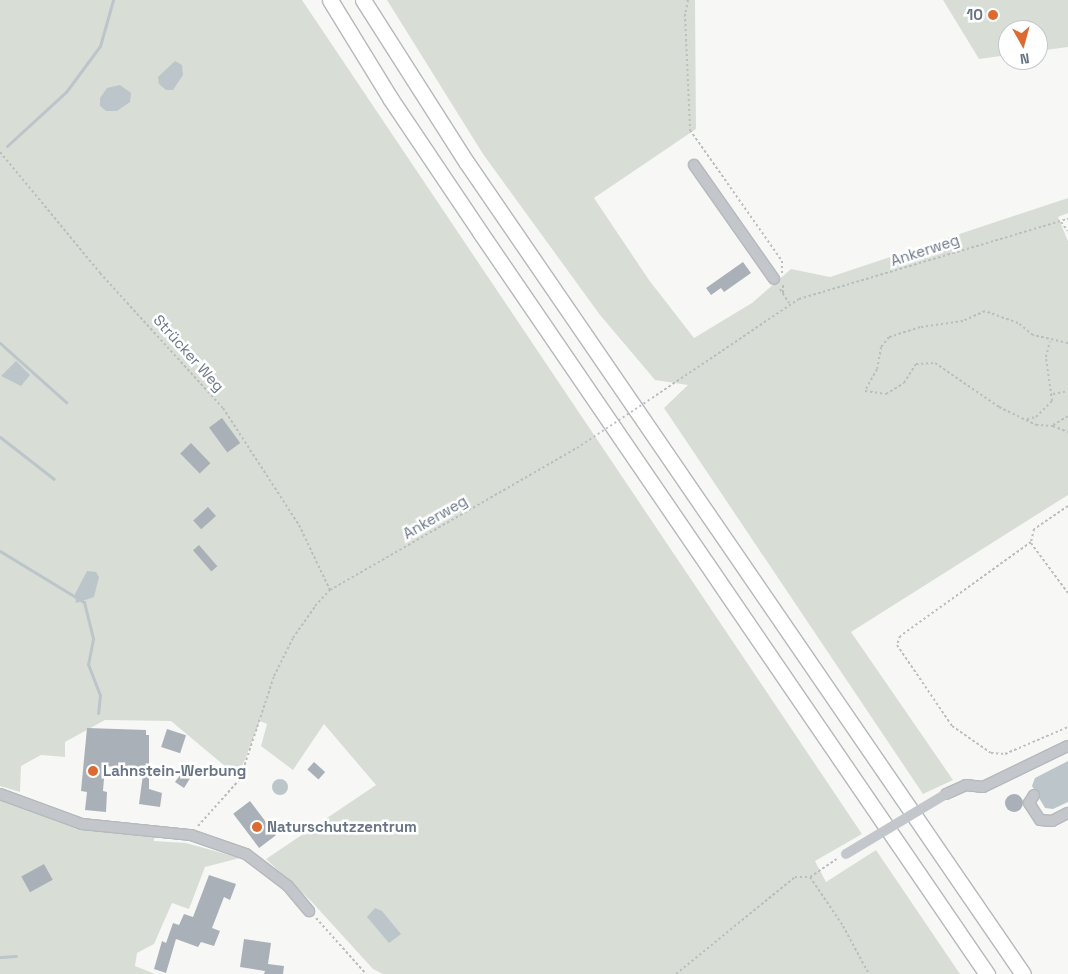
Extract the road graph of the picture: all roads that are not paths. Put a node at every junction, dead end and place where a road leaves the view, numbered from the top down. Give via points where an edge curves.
1 (330, 0) edge
2 (363, 0) edge
3 (694, 165) dead end
4 (774, 279) road end
5 (1068, 746) edge
6 (0, 794) edge
7 (1034, 795) dead end
8 (1068, 812) edge
9 (846, 854) road end
10 (310, 911) road end
11 (987, 974) edge
12 (1023, 974) edge

1 - 11 highway via 390,98 485,240
2 - 12 highway via 466,163
3 - 4 street
5 - 9 street, bridge via 982,787 966,786 946,794
6 - 10 street via 82,824 190,835 246,854 288,886
7 - 8 street via 1029,803 1040,820 1052,821

